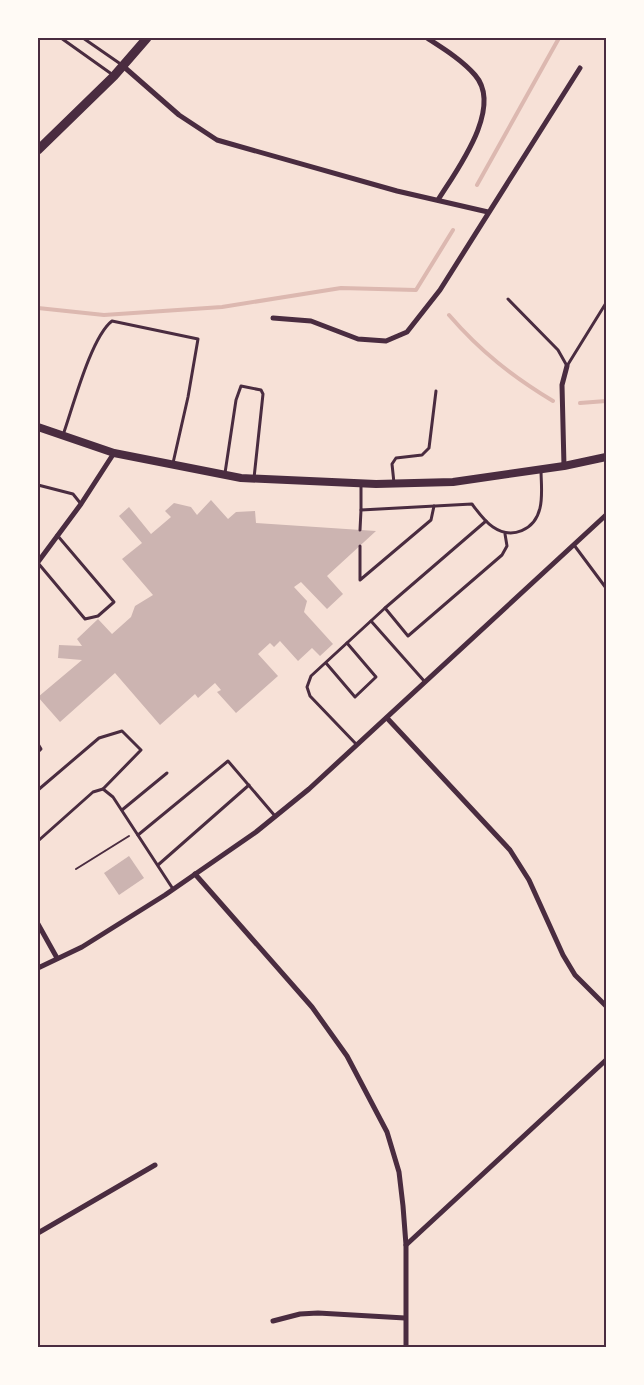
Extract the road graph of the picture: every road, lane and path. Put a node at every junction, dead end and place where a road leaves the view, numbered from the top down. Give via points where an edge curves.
1 (60, 38) edge
2 (83, 38) edge
3 (147, 38) edge
4 (427, 38) edge
5 (122, 66) junction
6 (580, 68) dead end
7 (114, 76) junction
8 (38, 150) edge
9 (438, 200) junction
10 (488, 212) junction
11 (508, 299) dead end
12 (606, 303) edge
13 (273, 318) dead end
14 (567, 366) junction
15 (436, 391) dead end
16 (38, 427) edge
17 (62, 435) junction
18 (114, 453) junction
19 (606, 457) edge
20 (172, 466) junction
21 (564, 466) junction
22 (541, 469) junction
23 (225, 475) junction
24 (254, 478) junction
25 (361, 483) junction
26 (394, 483) junction
27 (38, 485) edge
28 (81, 504) junction
29 (434, 506) junction
30 (361, 510) junction
31 (606, 515) edge
32 (486, 521) junction
33 (360, 530) dead end
34 (57, 534) junction
35 (505, 534) junction
36 (574, 545) junction
37 (360, 546) dead end
38 (38, 562) edge
39 (606, 588) edge
40 (385, 608) junction
41 (371, 621) junction
42 (347, 643) junction
43 (326, 663) junction
44 (425, 682) junction
45 (387, 718) junction
46 (38, 744) edge
47 (357, 745) junction
48 (38, 752) edge
49 (167, 773) dead end
50 (249, 785) junction
51 (103, 789) junction
52 (38, 790) edge
53 (122, 810) junction
54 (275, 816) junction
55 (137, 833) junction
56 (38, 841) edge
57 (158, 866) junction
58 (76, 869) dead end
59 (195, 874) junction
60 (173, 889) junction
61 (38, 924) edge
62 (57, 958) junction
63 (38, 968) edge
64 (606, 1006) edge
65 (606, 1060) edge
66 (155, 1165) dead end
67 (38, 1233) edge
68 (406, 1245) junction
69 (405, 1318) junction
70 (273, 1321) dead end
71 (406, 1348) edge

1 - 7 lane
2 - 5 lane
3 - 5 main road
4 - 9 street via 477,76 484,95 482,123
5 - 7 main road
5 - 9 street via 179,115 217,140
6 - 10 street
7 - 8 main road
9 - 10 street
10 - 13 street via 440,290 407,332 386,341 358,339 311,320
11 - 14 lane via 558,350
12 - 14 lane
14 - 21 street via 562,385
15 - 26 lane via 428,448 422,455 396,458 392,464
16 - 17 street
17 - 18 street
17 - 20 lane via 90,355 104,327 112,321 198,339
18 - 20 street
18 - 28 street
19 - 21 street
20 - 23 street
21 - 22 street
22 - 26 street via 453,482
22 - 35 lane via 541,507 535,523 522,532
23 - 24 street
23 - 24 lane via 241,386 261,390 263,394
24 - 25 street
25 - 26 street
25 - 30 lane
27 - 28 lane via 73,494
28 - 34 street
29 - 30 lane
29 - 32 lane via 472,504
29 - 37 lane via 431,520 360,580
30 - 33 lane
31 - 36 street
32 - 35 lane
32 - 40 lane
34 - 38 street
34 - 38 lane via 114,602 98,616 85,619
35 - 40 lane via 507,546 502,556 408,636
36 - 39 lane
36 - 44 street
40 - 41 lane
41 - 42 lane
41 - 44 lane
42 - 43 lane
42 - 43 lane via 376,678 355,697
43 - 47 lane via 312,676 307,688 310,696
44 - 45 street
45 - 47 street
45 - 64 street via 510,850 529,880 575,975
46 - 48 lane via 41,749
47 - 54 street
49 - 53 lane
50 - 54 lane
50 - 55 lane via 228,761
50 - 57 lane
51 - 52 lane via 141,750 122,731 100,738
51 - 53 lane
51 - 56 lane via 93,792
53 - 55 lane
54 - 59 street
55 - 57 lane
55 - 58 path
57 - 60 lane
59 - 60 street
59 - 68 street via 312,1007 347,1056 386,1132 397,1164
60 - 62 street via 82,947
61 - 62 street
62 - 63 street
65 - 68 street
66 - 67 street
68 - 69 street
69 - 70 street via 318,1313
69 - 71 street

